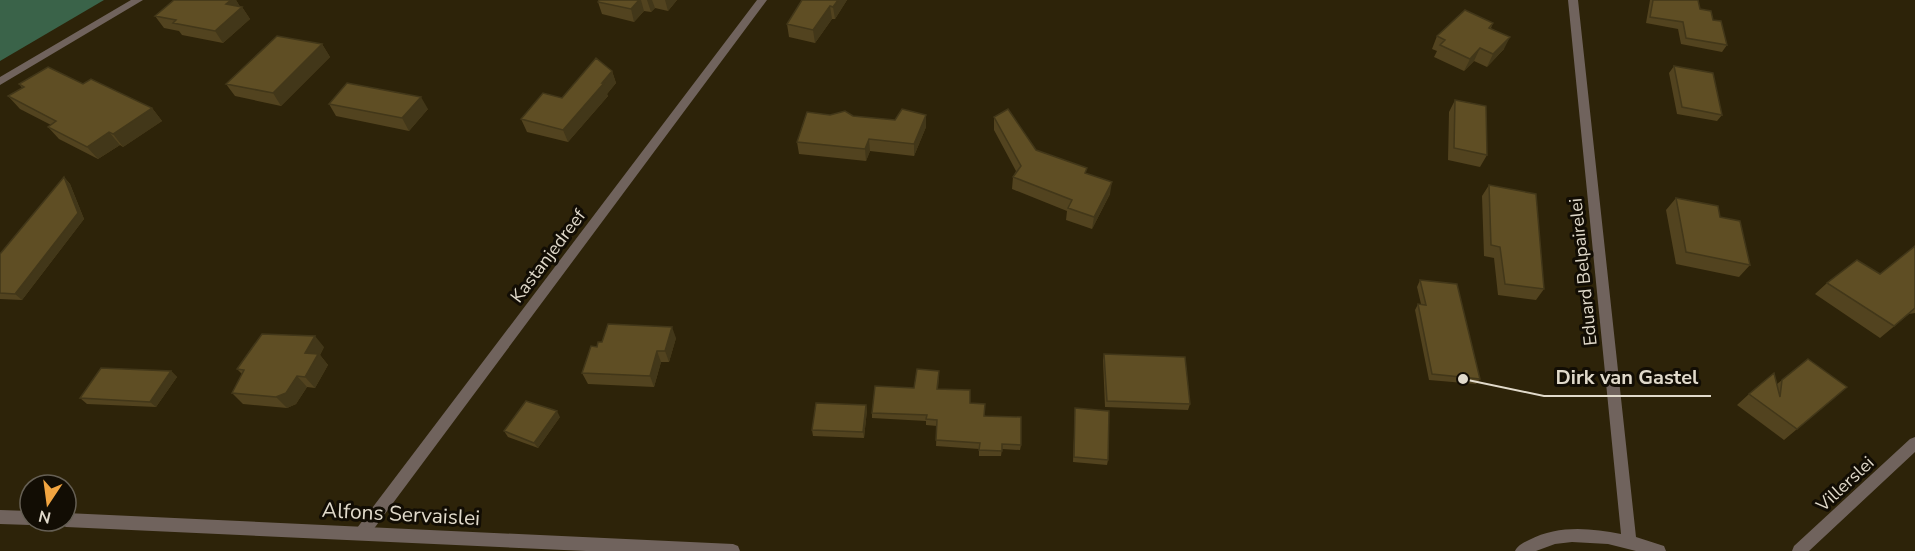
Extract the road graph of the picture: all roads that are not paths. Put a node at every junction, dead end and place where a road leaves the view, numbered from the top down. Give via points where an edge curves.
1 (138, 0) edge
2 (762, 0) edge
3 (1573, 0) edge
4 (0, 82) edge
5 (1915, 442) edge
6 (0, 517) edge
7 (18, 518) edge
8 (78, 521) edge
9 (362, 533) junction
10 (1629, 541) junction
11 (733, 551) edge
12 (1522, 551) edge
13 (1659, 551) edge
14 (1799, 551) edge

1 - 4 street
2 - 9 street, Kastanjedreef
3 - 10 street, Eduard Belpairelei
5 - 14 street, Villerslei
6 - 7 street
8 - 9 street, Alfons Servaislei
9 - 11 street, Alfons Servaislei
10 - 12 street via 1593,535 1560,537
10 - 13 street

